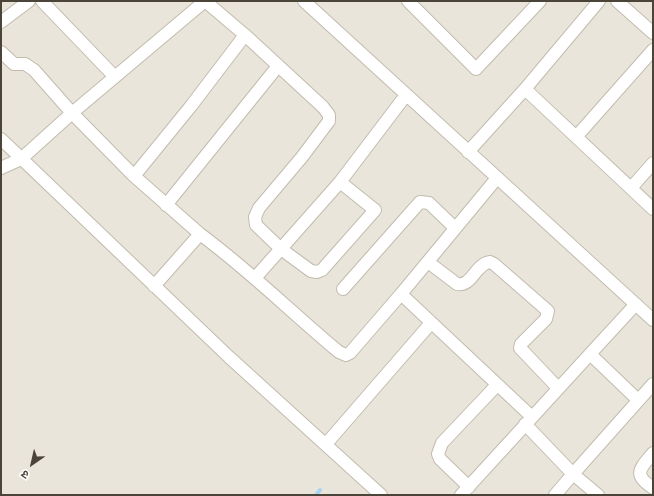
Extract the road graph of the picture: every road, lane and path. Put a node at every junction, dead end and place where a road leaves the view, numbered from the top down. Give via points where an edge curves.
1 (29, 1) edge
2 (42, 1) edge
3 (205, 1) edge
4 (304, 1) edge
5 (408, 1) edge
6 (540, 1) edge
7 (599, 1) edge
8 (617, 1) edge
9 (1, 22) edge
10 (653, 33) edge
11 (245, 35) junction
12 (653, 50) edge
13 (1, 52) edge
14 (278, 66) junction
15 (115, 77) junction
16 (525, 89) junction
17 (406, 95) junction
18 (72, 113) junction
19 (576, 137) junction
20 (1, 139) edge
21 (468, 152) junction
22 (21, 159) junction
23 (653, 163) edge
24 (1, 168) edge
25 (134, 176) junction
26 (497, 178) junction
27 (340, 182) junction
28 (630, 188) junction
29 (166, 204) junction
30 (653, 209) edge
31 (455, 228) junction
32 (200, 234) junction
33 (281, 249) junction
34 (428, 262) junction
35 (255, 278) junction
36 (154, 286) junction
37 (343, 289) dead end
38 (401, 294) junction
39 (636, 304) junction
40 (653, 320) edge
41 (431, 323) junction
42 (590, 354) junction
43 (653, 384) edge
44 (497, 385) junction
45 (558, 388) junction
46 (638, 400) junction
47 (528, 421) junction
48 (326, 444) junction
49 (653, 453) edge
50 (574, 474) junction
51 (653, 488) edge
52 (466, 492) edge
53 (381, 495) edge
54 (555, 495) edge
55 (598, 495) edge

1 - 9 street
2 - 15 street
3 - 11 street
3 - 15 street
4 - 17 street
5 - 6 street via 476,69
7 - 16 street
8 - 10 street
11 - 14 street
11 - 25 street via 192,106
12 - 19 street
13 - 18 street via 14,64 25,64 34,70
14 - 29 street
14 - 33 street via 329,115 329,121 259,208 255,217 256,226
15 - 18 street
16 - 19 street
16 - 21 street
17 - 21 street
17 - 27 street
18 - 22 street
18 - 25 street
19 - 28 street
20 - 22 street
21 - 26 street
22 - 24 street
22 - 36 street
23 - 28 street
25 - 29 street
26 - 31 street
26 - 39 street
27 - 33 street
27 - 33 street via 375,210 327,266 317,272 311,271
28 - 30 street
29 - 32 street
31 - 34 street
31 - 37 street via 429,203 420,202
32 - 35 street
32 - 36 street
33 - 35 street
34 - 38 street
34 - 45 street via 461,285 482,265 490,262 548,311 546,319 520,348
35 - 38 street via 301,320 346,355
36 - 48 street
38 - 41 street
39 - 40 street
39 - 42 street
41 - 44 street
41 - 48 street
42 - 45 street
42 - 46 street
43 - 46 street
44 - 47 street
44 - 52 street via 439,449 440,459
45 - 47 street
46 - 50 street
47 - 50 street
47 - 52 street
48 - 53 street
49 - 51 street via 639,475 642,481
50 - 54 street
50 - 55 street

